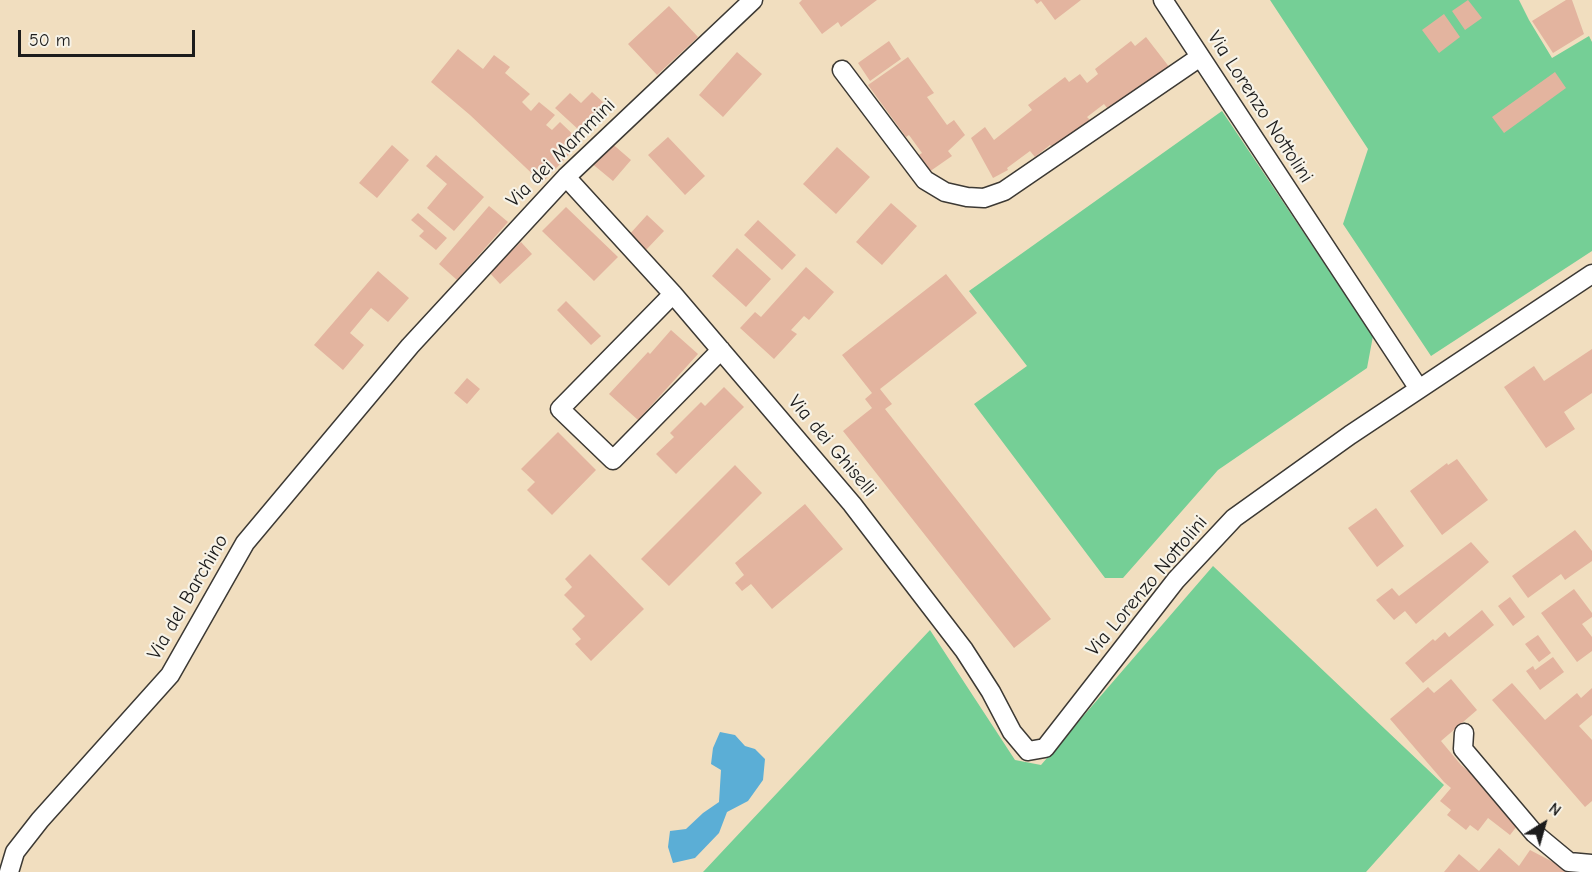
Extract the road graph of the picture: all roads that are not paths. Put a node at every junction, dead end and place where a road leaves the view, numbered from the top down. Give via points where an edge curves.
1 (753, 0) edge
2 (1163, 0) edge
3 (1200, 57) junction
4 (842, 70) dead end
5 (566, 177) junction
6 (1592, 274) edge
7 (673, 294) junction
8 (410, 346) joint
9 (721, 350) junction
10 (1419, 389) junction
11 (1464, 733) dead end
12 (1045, 748) joint
13 (1592, 864) edge
14 (9, 872) edge

1 - 5 street, Via dei Mammini
2 - 3 street, Via Lorenzo Nottolini
3 - 4 street via 1004,191 984,198 945,192 925,180
3 - 10 street, Via Lorenzo Nottolini
5 - 7 street, Via dei Ghiselli
5 - 8 street, Via dei Mammini
6 - 10 street, Via Lorenzo Nottolini
7 - 9 street, Via dei Ghiselli
7 - 9 street via 561,409 613,460
8 - 14 street, Via del Barchino via 244,543 170,675 40,820 15,852
9 - 12 street, Via dei Ghiselli via 852,504 957,641 1012,732 1029,750
10 - 12 street, Via Lorenzo Nottolini via 1234,519 1176,580
11 - 13 street via 1463,749 1534,833 1569,862

